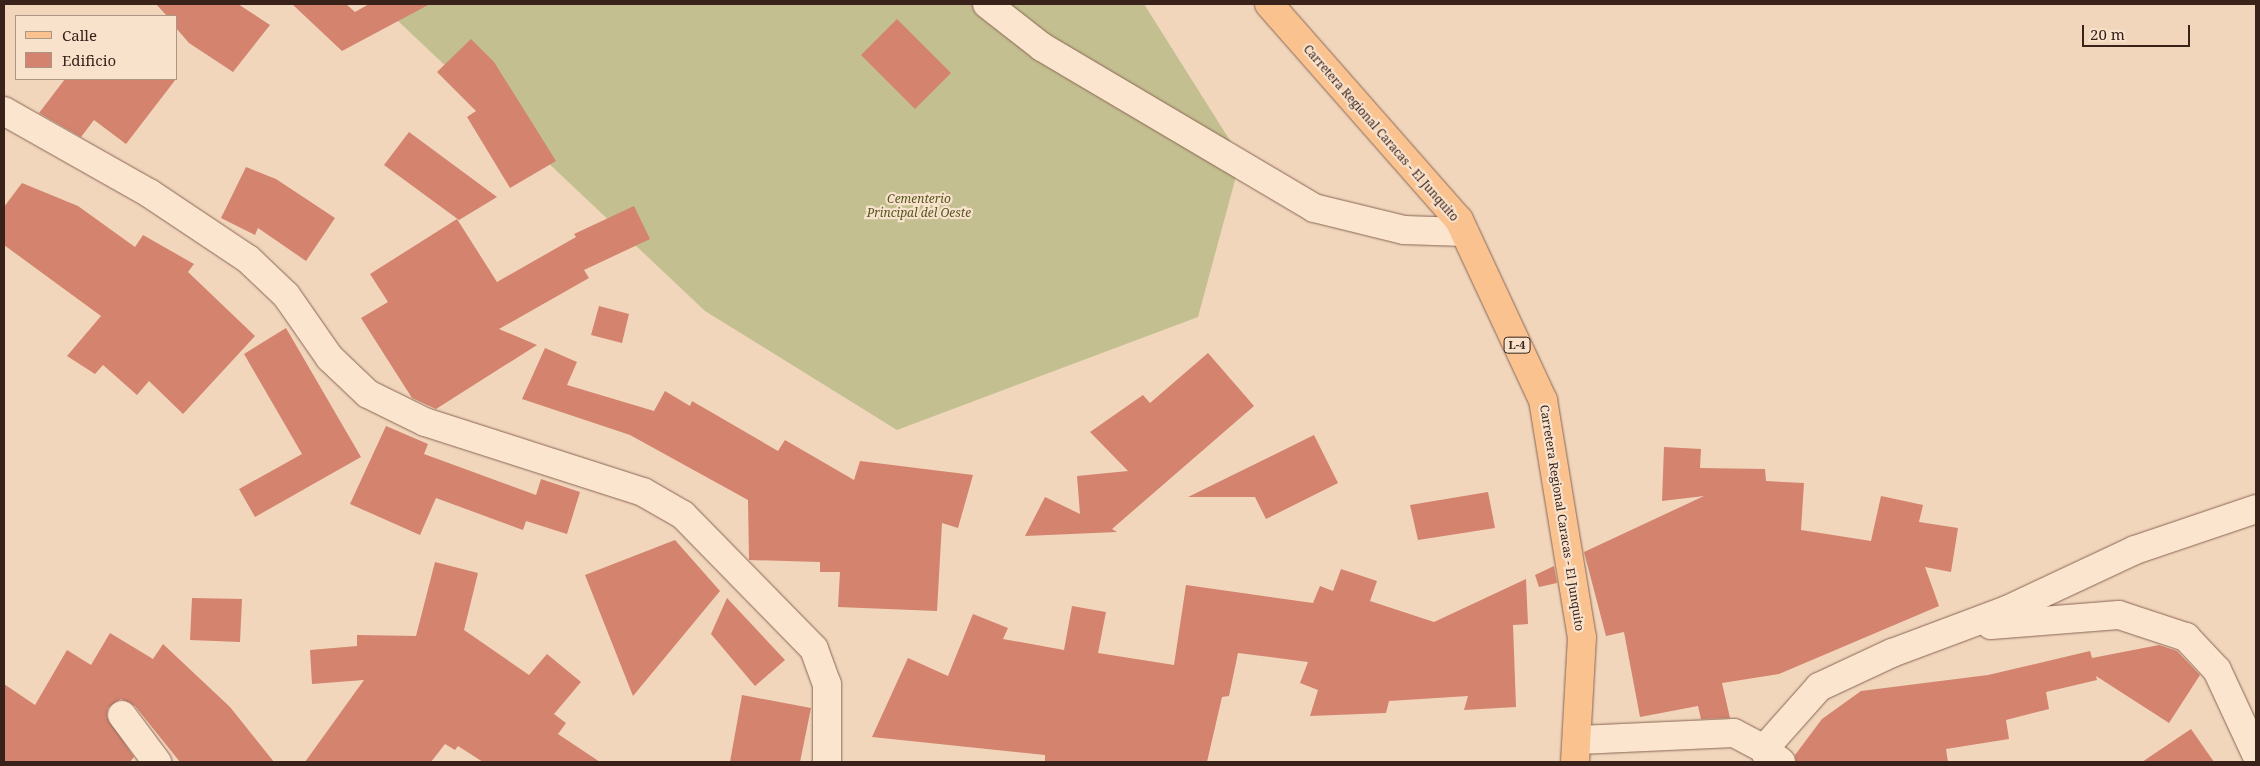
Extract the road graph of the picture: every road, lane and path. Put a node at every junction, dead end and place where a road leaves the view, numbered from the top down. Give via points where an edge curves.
1 (987, 4) edge
2 (1269, 4) edge
3 (4, 110) edge
4 (1464, 232) junction
5 (2256, 509) edge
6 (1962, 627) junction
7 (122, 715) dead end
8 (1577, 751) edge
9 (2256, 754) edge
10 (1771, 758) edge
11 (157, 762) edge
12 (827, 762) edge

1 - 4 street via 1042,47 1314,208 1404,230
2 - 4 main road, Carretera Regional Caracas - El Junquito / L-4 via 1459,220
3 - 12 street via 149,193 248,259 286,295 330,358 368,394 425,422 643,492 682,515 814,649 826,684
4 - 8 main road, Carretera Regional Caracas - El Junquito / L-4 via 1543,400 1582,637
5 - 6 street via 2135,550 2007,610
6 - 9 street via 2119,615 2186,637 2217,670
6 - 10 street via 1819,687
7 - 11 street
8 - 10 street via 1734,733

